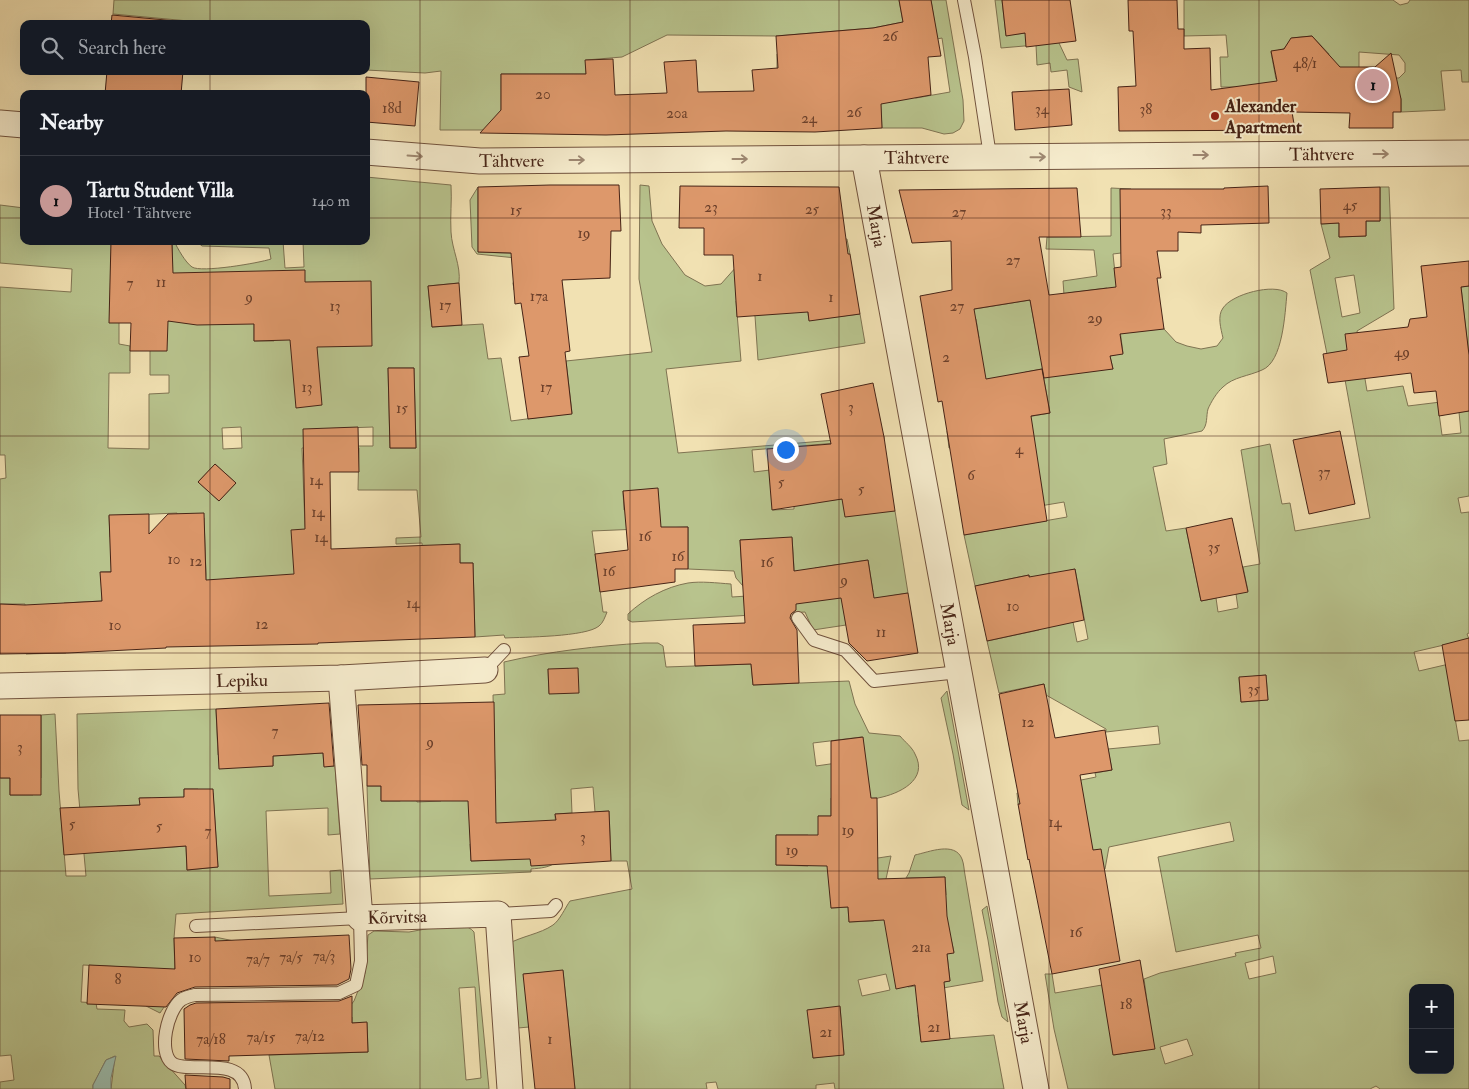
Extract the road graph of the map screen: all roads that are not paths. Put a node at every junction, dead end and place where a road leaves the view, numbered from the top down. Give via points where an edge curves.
1 (964, 0) edge
2 (0, 123) edge
3 (20, 125) edge
4 (370, 152) edge
5 (1469, 153) edge
6 (990, 156) junction
7 (864, 158) junction
8 (798, 618) dead end
9 (504, 650) dead end
10 (485, 670) joint
11 (959, 672) junction
12 (341, 678) junction
13 (0, 686) edge
14 (556, 905) dead end
15 (498, 914) junction
16 (360, 918) junction
17 (196, 926) dead end
18 (246, 1089) edge
19 (510, 1089) edge
20 (1036, 1089) edge

1 - 6 lane
2 - 3 street
4 -> 7 street, Tähtvere via 480,161
6 -> 5 street, Tähtvere
6 - 7 street, Tähtvere
7 - 11 street, Marja
8 - 11 lane via 814,640 845,650 874,681
9 - 10 lane
10 - 12 street, Lepiku
11 - 20 street, Marja
12 - 13 street, Lepiku
12 - 16 street, Kõrvitsa
14 - 15 lane via 551,911
15 - 16 street, Kõrvitsa
15 - 19 street
16 - 17 lane
16 - 18 lane via 361,961 356,985 339,993 195,995 181,1000 170,1013 166,1033 167,1056 172,1063 236,1072

